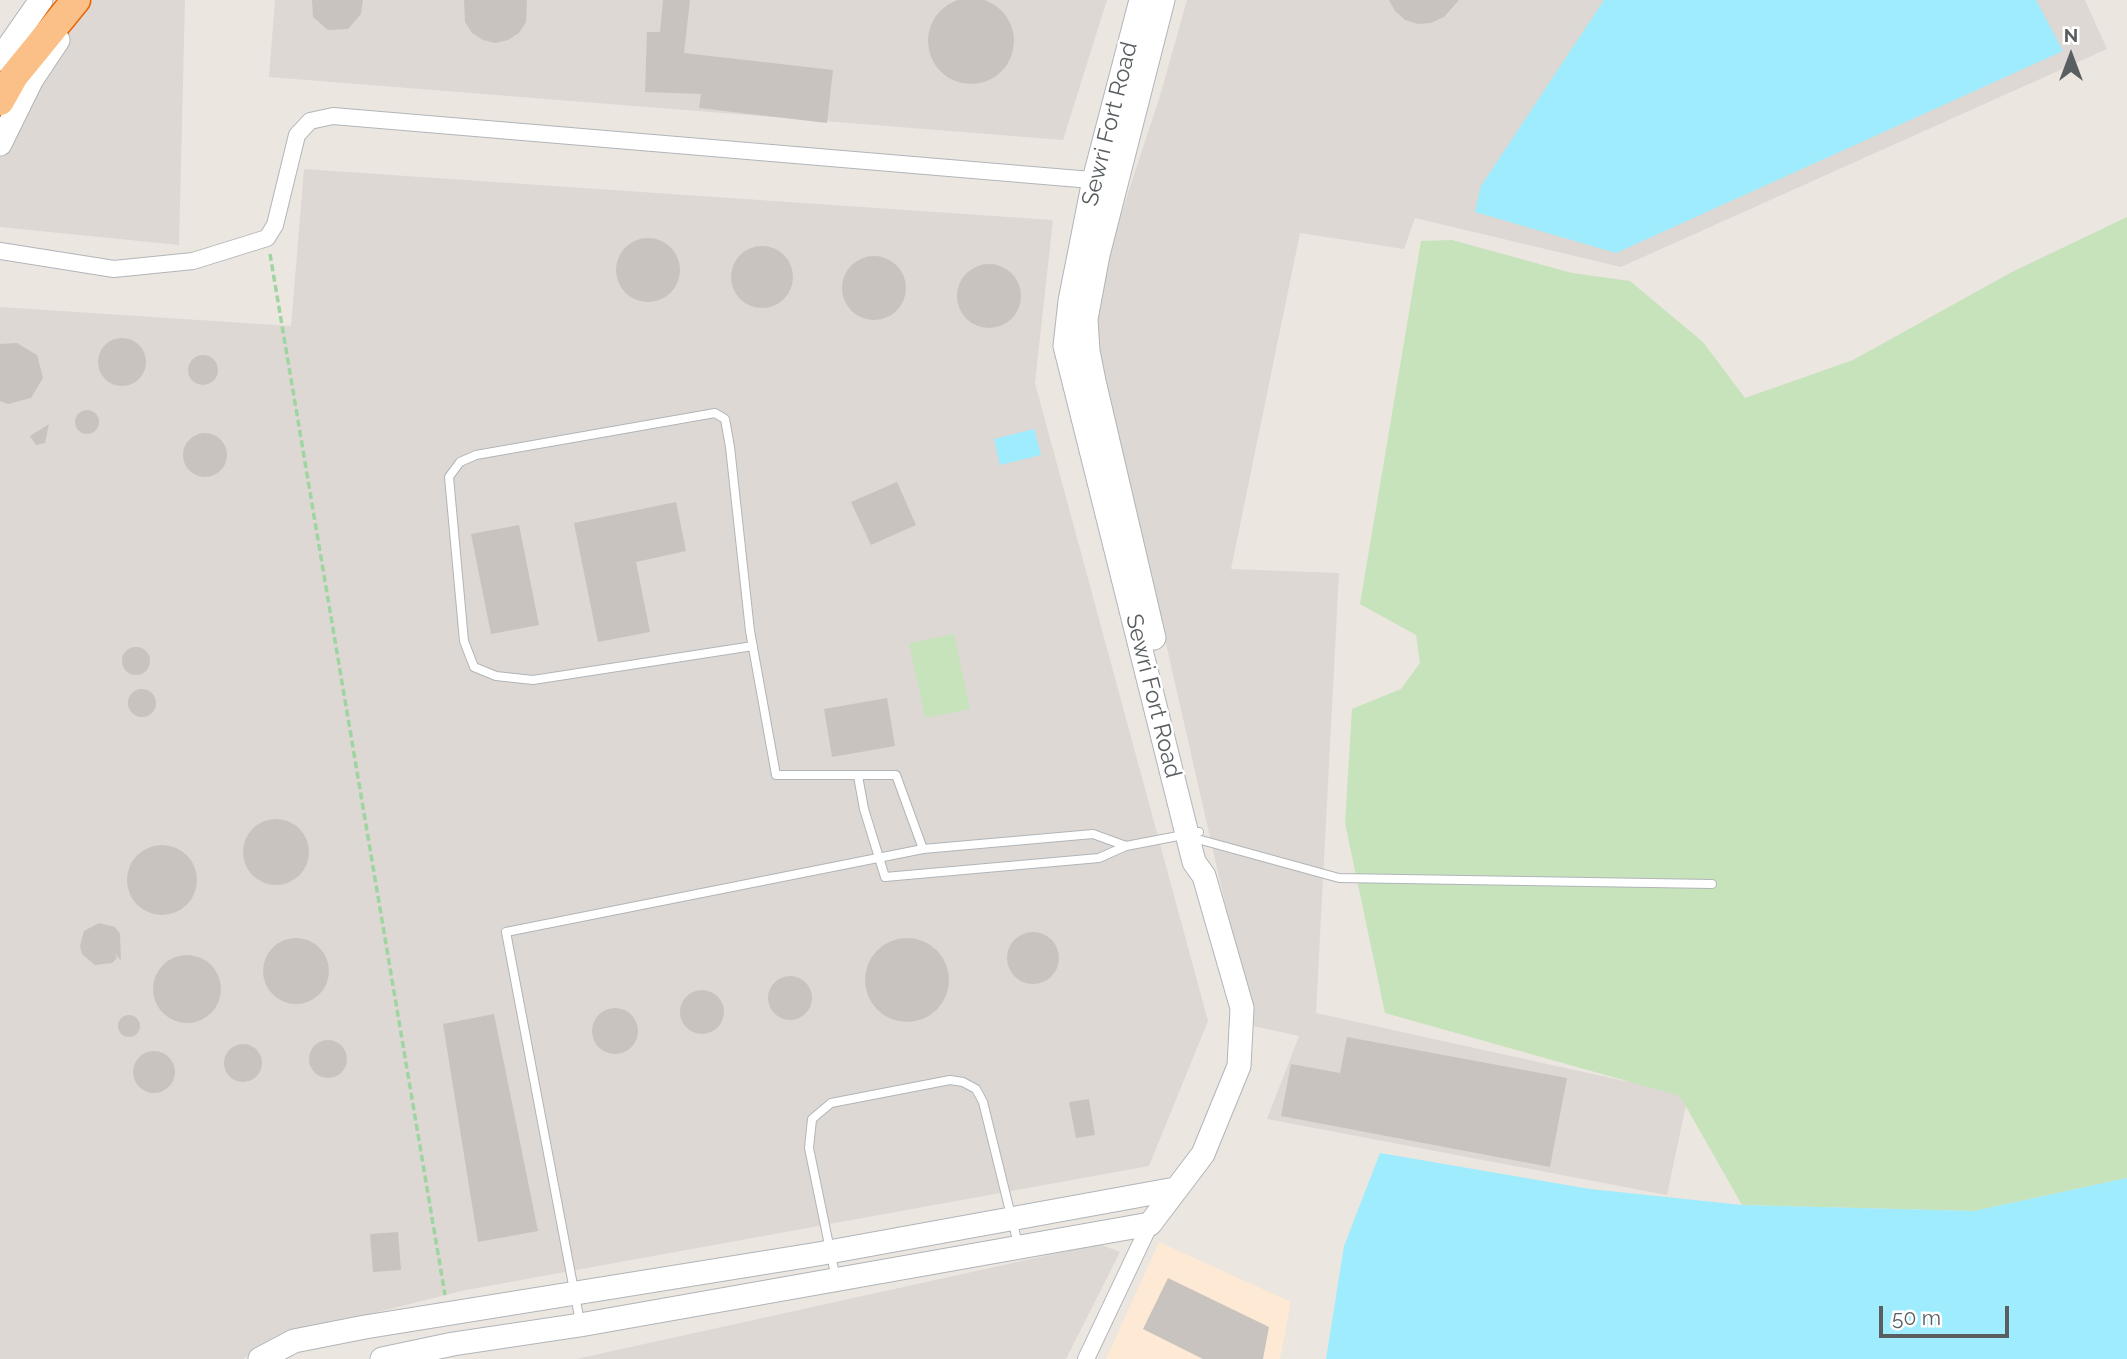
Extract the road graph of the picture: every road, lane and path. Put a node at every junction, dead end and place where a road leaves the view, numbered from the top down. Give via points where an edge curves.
1 (41, 0) edge
2 (54, 0) edge
3 (76, 0) edge
4 (87, 0) edge
5 (1142, 0) edge
6 (1163, 0) edge
7 (1145, 27) junction
8 (0, 59) edge
9 (0, 73) edge
10 (0, 101) edge
11 (0, 144) edge
12 (1105, 181) junction
13 (267, 238) junction
14 (0, 251) edge
15 (753, 646) junction
16 (858, 776) junction
17 (1194, 838) junction
18 (1126, 846) junction
19 (923, 849) junction
20 (879, 857) junction
21 (1712, 884) dead end
22 (1175, 1189) junction
23 (1013, 1220) junction
24 (1150, 1224) junction
25 (1019, 1247) junction
26 (832, 1252) junction
27 (837, 1280) junction
28 (576, 1293) junction
29 (448, 1313) junction
30 (580, 1325) junction
31 (365, 1327) junction
32 (260, 1359) edge
33 (372, 1359) edge
34 (382, 1359) edge
35 (1086, 1359) edge

1 - 8 street
2 - 9 highway
3 - 10 highway via 14,76
4 - 11 street via 32,79
5 - 7 street, Sewri Fort Road
6 - 7 street
7 - 12 street, Sewri Fort Road
12 - 13 street via 333,116 310,121 297,135 275,225
12 - 17 street, Sewri Fort Road via 1070,301 1065,346 1101,449
13 - 14 street via 193,261 114,269
13 - 29 path
15 - 15 lane via 533,680 496,676 474,667 464,641 449,477 460,462 476,455 715,413 725,419 730,447
15 - 16 lane via 776,775
16 - 19 lane via 895,775
16 - 20 lane
17 - 18 lane
17 - 21 lane via 1339,878
17 - 22 street, Sewri Fort Road via 1195,864 1204,876 1242,1008 1239,1066 1203,1154
18 - 19 lane via 1093,834
18 - 20 lane via 1099,858 885,877
19 - 20 lane
20 - 28 lane via 506,932
22 - 23 street
22 - 24 street, Sewri Fort Road
23 - 25 lane
23 - 26 street
23 - 26 lane via 983,1102 976,1089 950,1080 831,1103 812,1119 809,1149
24 - 25 street
24 - 35 street, Sewri Fort Road
25 - 27 street
26 - 27 lane
26 - 28 street
27 - 30 street
28 - 29 street
28 - 30 lane
29 - 31 street
30 - 34 street
31 - 32 street via 294,1341
31 - 33 street

